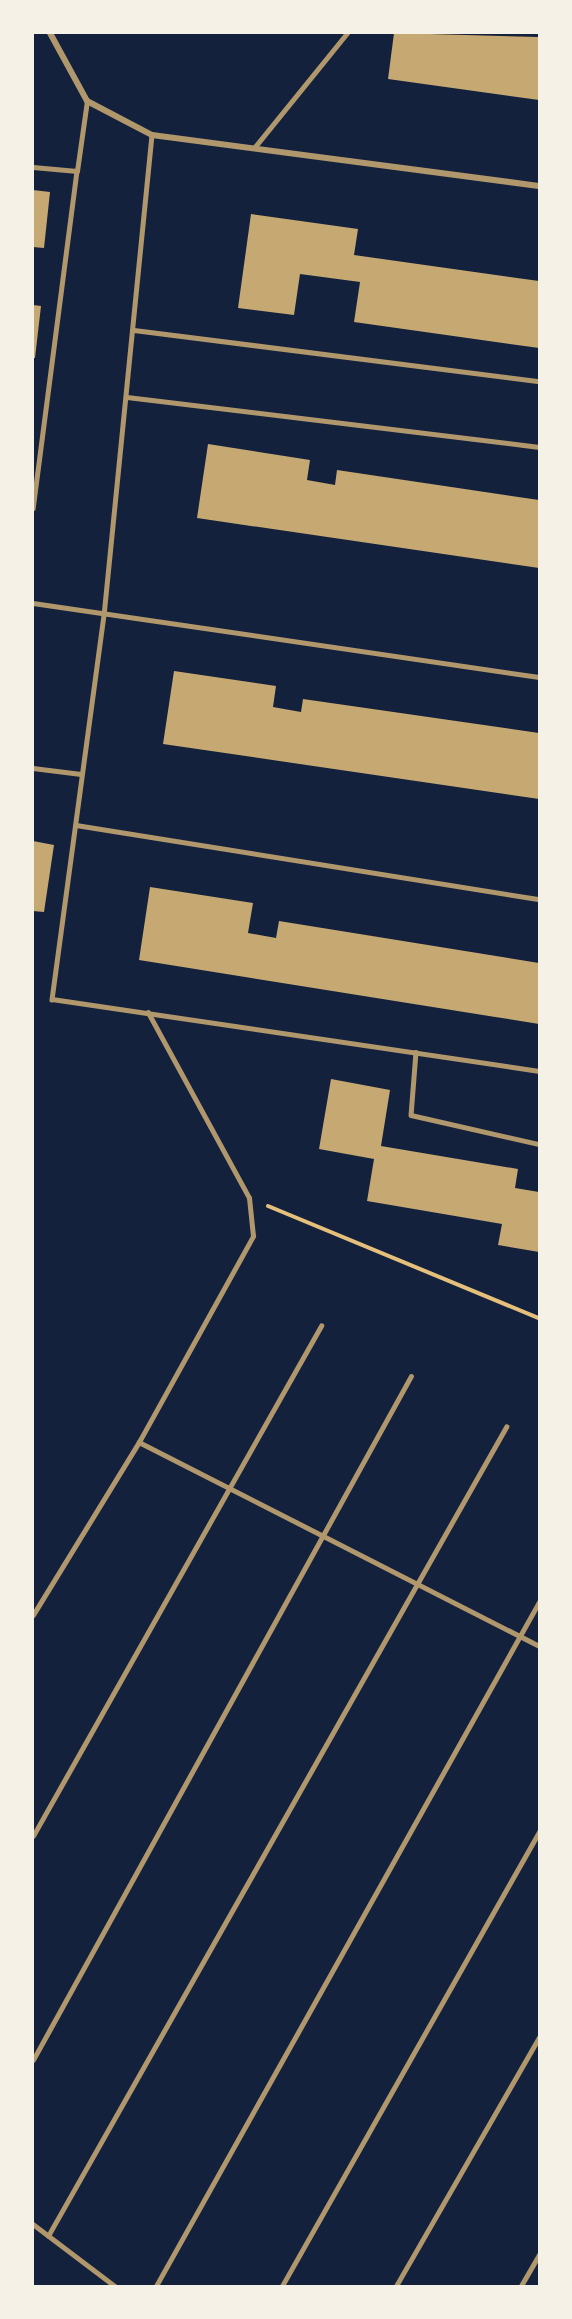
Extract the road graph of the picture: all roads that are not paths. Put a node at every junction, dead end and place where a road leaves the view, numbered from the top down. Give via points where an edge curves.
1 (50, 33) edge
2 (347, 33) edge
3 (87, 101) junction
4 (152, 135) junction
5 (254, 148) junction
6 (33, 167) edge
7 (77, 171) junction
8 (539, 186) edge
9 (134, 330) junction
10 (539, 381) edge
11 (127, 397) junction
12 (539, 447) edge
13 (33, 508) edge
14 (33, 603) edge
15 (104, 615) junction
16 (539, 677) edge
17 (33, 768) edge
18 (81, 774) junction
19 (76, 825) junction
20 (539, 899) edge
21 (148, 1013) junction
22 (416, 1052) junction
23 (539, 1071) edge
24 (539, 1144) edge
25 (321, 1326) dead end
26 (411, 1376) dead end
27 (506, 1427) dead end
28 (139, 1442) junction
29 (233, 1490) junction
30 (322, 1535) junction
31 (420, 1585) junction
32 (539, 1602) edge
33 (33, 1616) edge
34 (520, 1636) junction
35 (539, 1646) edge
36 (539, 1832) edge
37 (33, 1836) edge
38 (539, 2037) edge
39 (33, 2060) edge
40 (33, 2224) edge
41 (48, 2236) junction
42 (539, 2255) edge
43 (524, 2285) edge
44 (115, 2286) edge
45 (156, 2286) edge
46 (282, 2286) edge
47 (396, 2286) edge

1 - 3 street
2 - 5 lane
3 - 4 street
3 - 7 lane
4 - 5 street
4 - 9 lane
5 - 8 street
6 - 7 lane
7 - 13 lane
9 - 10 lane
9 - 11 lane
11 - 12 lane
11 - 15 lane
14 - 15 lane
15 - 16 lane
15 - 18 lane
17 - 18 lane
18 - 19 lane
19 - 20 lane
19 - 21 lane via 52,999
21 - 22 lane
21 - 28 lane via 249,1198 253,1236
22 - 23 lane
22 - 24 lane via 411,1115
25 - 29 lane
26 - 30 lane
27 - 31 lane
28 - 29 lane
28 - 33 lane
29 - 30 lane
29 - 37 lane
30 - 31 lane
30 - 39 lane
31 - 34 lane
31 - 41 lane
32 - 34 lane
34 - 35 lane
34 - 45 lane
36 - 46 lane
38 - 47 lane
40 - 41 lane
41 - 44 lane
42 - 43 lane

